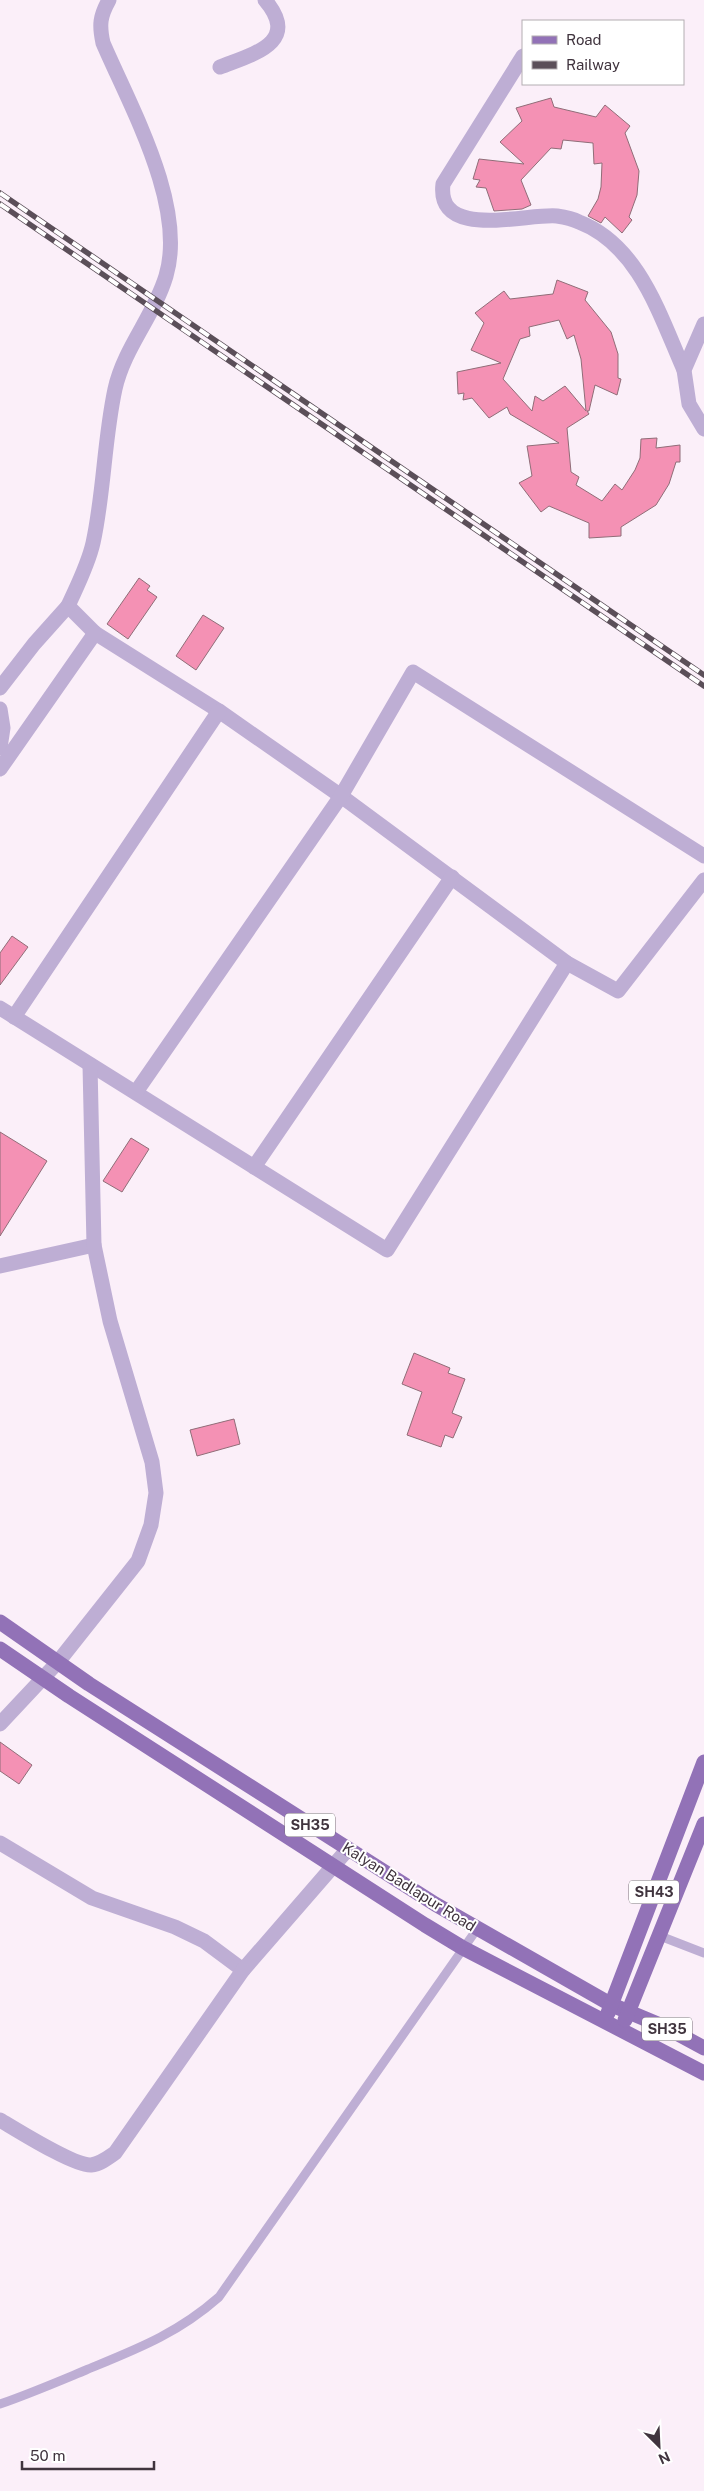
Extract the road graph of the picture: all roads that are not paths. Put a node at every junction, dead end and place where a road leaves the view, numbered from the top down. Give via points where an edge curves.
1 (110, 0) edge
2 (265, 0) edge
3 (522, 58) edge
4 (220, 67) dead end
5 (704, 324) edge
6 (684, 370) junction
7 (704, 429) edge
8 (68, 606) junction
9 (95, 633) junction
10 (0, 688) edge
11 (218, 711) junction
12 (1, 715) edge
13 (0, 748) edge
14 (0, 770) edge
15 (342, 796) junction
16 (704, 856) edge
17 (452, 877) junction
18 (704, 880) edge
19 (566, 963) junction
20 (0, 1008) edge
21 (14, 1017) junction
22 (90, 1065) junction
23 (136, 1092) junction
24 (254, 1167) junction
25 (94, 1245) junction
26 (0, 1266) edge
27 (0, 1622) edge
28 (0, 1649) edge
29 (58, 1662) junction
30 (43, 1679) junction
31 (0, 1724) edge
32 (704, 1762) edge
33 (704, 1824) edge
34 (0, 1843) edge
35 (348, 1850) junction
36 (333, 1866) junction
37 (477, 1929) junction
38 (660, 1936) junction
39 (463, 1948) junction
40 (704, 1953) edge
41 (243, 1970) junction
42 (612, 2005) junction
43 (629, 2013) junction
44 (605, 2022) junction
45 (621, 2029) junction
46 (704, 2048) edge
47 (704, 2073) edge
48 (0, 2120) edge
49 (0, 2404) edge

1 - 8 street via 101,15 103,43 158,170 169,226 170,257 153,309 126,355 115,389 93,544
2 - 4 street via 273,10 278,27 274,41 260,52
3 - 6 street via 443,184 442,196 448,208 468,218 487,222 556,216 579,221 602,234 629,258 654,302
5 - 6 street
6 - 7 street via 689,404
8 - 9 street
8 - 10 street
9 - 11 street
9 - 14 street
11 - 15 street
11 - 21 street
12 - 13 street
15 - 16 street via 413,672
15 - 17 street
15 - 23 street
17 - 19 street
17 - 24 street
18 - 19 street via 618,991
19 - 24 street via 387,1250
20 - 21 street
21 - 22 street
22 - 23 street
22 - 25 street
23 - 24 street
25 - 26 street
25 - 29 street via 110,1321 152,1462 156,1493 151,1525 138,1561
27 - 29 main road, Kalyan Badlapur Road / SH35
28 - 30 main road, Kalyan Badlapur Road / SH35
29 - 30 street
29 - 35 main road, Kalyan Badlapur Road / SH35
30 - 31 street
30 - 36 main road, Kalyan Badlapur Road / SH35
32 - 42 main road, SH43
33 - 38 main road, SH43
34 - 41 street via 92,1898 176,1927 204,1941
35 - 36 street
35 - 37 main road, Kalyan Badlapur Road / SH35
36 - 39 main road, Kalyan Badlapur Road / SH35
36 - 41 street
37 - 39 lane
37 - 42 main road, Kalyan Badlapur Road / SH35
38 - 40 lane
38 - 43 main road, SH43
39 - 44 main road, Kalyan Badlapur Road / SH35
39 - 49 lane via 219,2297 174,2332
41 - 48 street via 115,2153 103,2161 90,2165 75,2161
42 - 43 main road, Kalyan Badlapur Road / SH35
42 - 44 main road, SH43
43 - 45 main road, SH43
43 - 46 main road, Kalyan Badlapur Road / SH35
44 - 45 main road, Kalyan Badlapur Road / SH35
45 - 47 main road, Kalyan Badlapur Road / SH35

